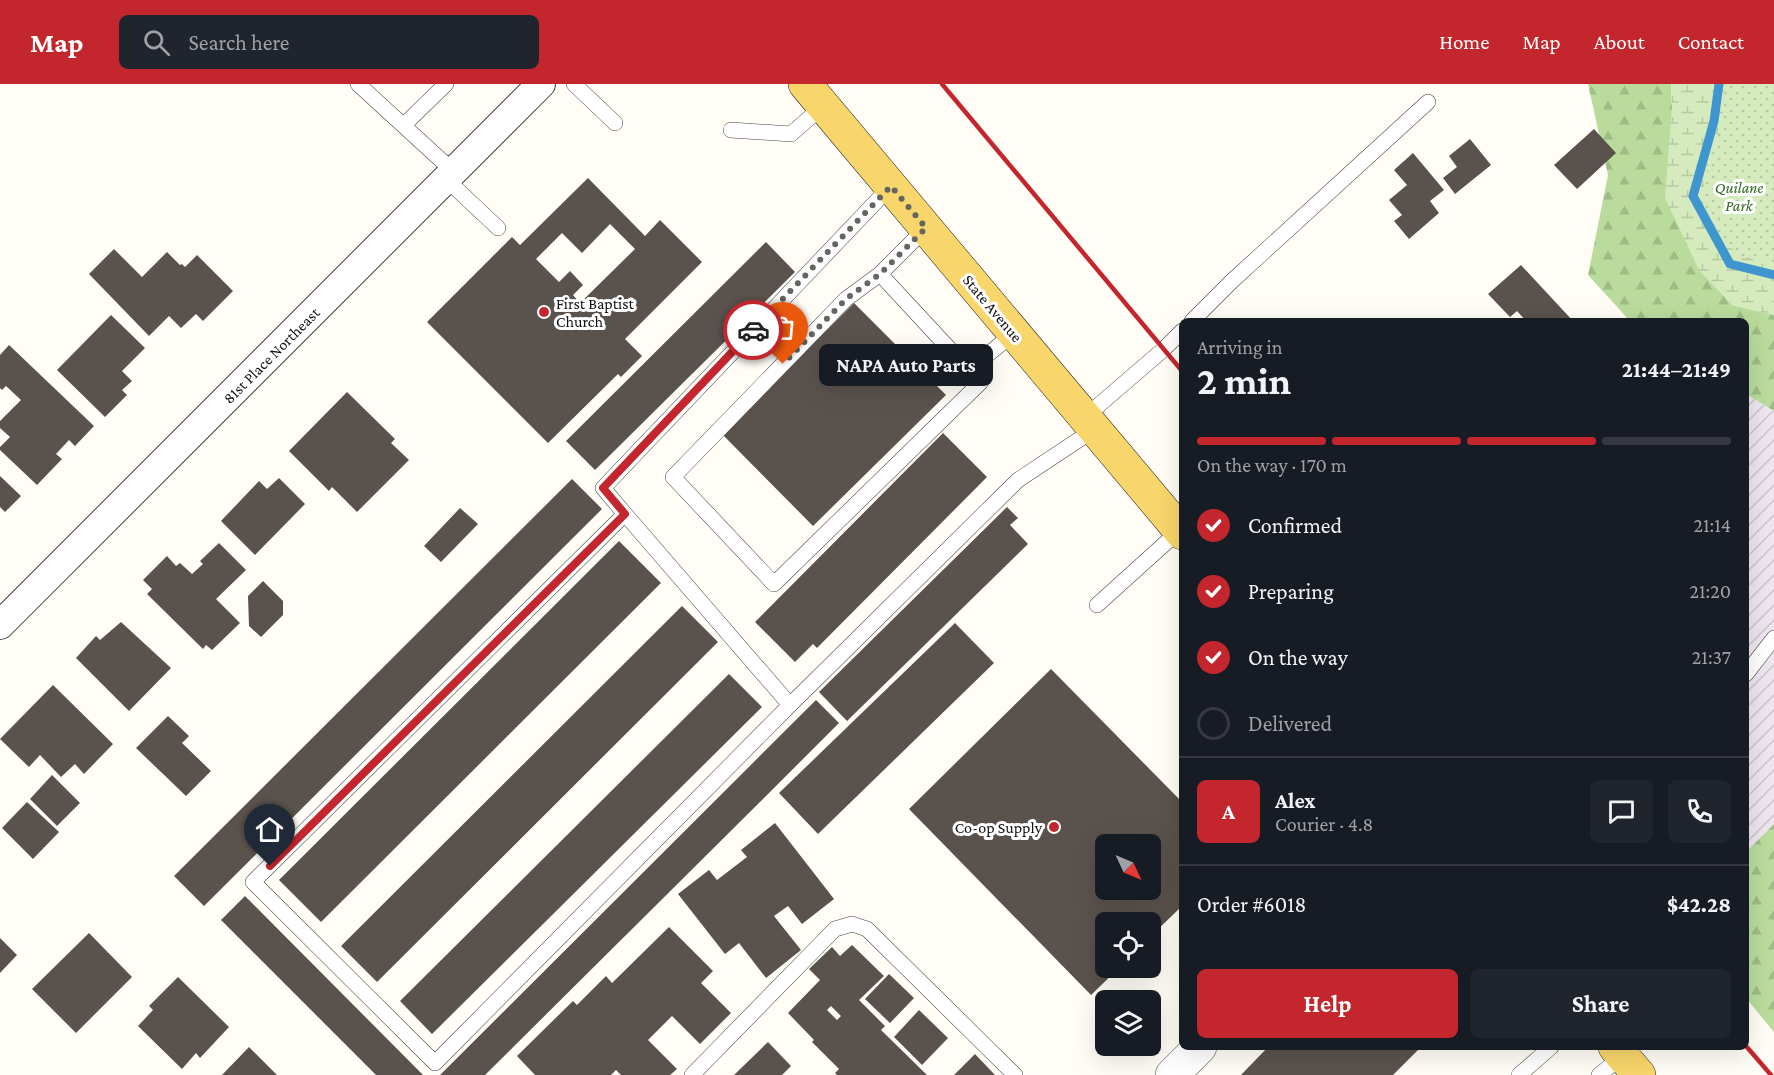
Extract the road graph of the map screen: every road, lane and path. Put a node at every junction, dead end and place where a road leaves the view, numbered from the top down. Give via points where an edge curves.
1 (358, 84) edge
2 (446, 84) edge
3 (541, 84) edge
4 (573, 84) edge
5 (814, 95) edge
6 (1428, 102) dead end
7 (615, 123) dead end
8 (404, 126) junction
9 (731, 130) dead end
10 (450, 176) junction
11 (891, 186) junction
12 (498, 228) dead end
13 (926, 228) junction
14 (880, 274) junction
15 (1195, 318) edge
16 (1014, 333) junction
17 (1179, 334) edge
18 (969, 370) junction
19 (1090, 423) junction
20 (625, 514) junction
21 (1179, 530) edge
22 (1179, 534) edge
23 (1097, 605) dead end
24 (0, 625) edge
25 (1774, 638) edge
26 (1749, 670) edge
27 (790, 705) junction
28 (1197, 1050) edge
29 (1548, 1050) edge
30 (692, 1075) edge
31 (1015, 1075) edge
32 (1173, 1075) edge
33 (1519, 1075) edge

1 - 8 lane
2 - 8 lane
3 - 10 street, 81st Place Northeast
4 - 7 lane
5 - 9 lane via 790,134
5 - 11 main road, State Avenue
6 - 15 lane
8 - 10 lane
10 - 12 lane
10 - 24 street, 81st Place Northeast
11 - 13 main road, State Avenue
11 - 20 lane via 603,488
13 - 14 lane
13 - 16 main road, State Avenue
14 - 18 lane
14 - 18 lane via 846,299 673,477 774,584 981,382
16 - 18 lane
16 - 19 main road, State Avenue
17 - 19 lane
19 - 21 main road, State Avenue
19 - 27 lane via 1018,480
20 - 27 lane
20 - 27 lane via 253,882 435,1063
22 - 23 lane
25 - 26 lane
28 - 32 street
29 - 33 lane
30 - 31 lane via 835,929 852,924 867,929

